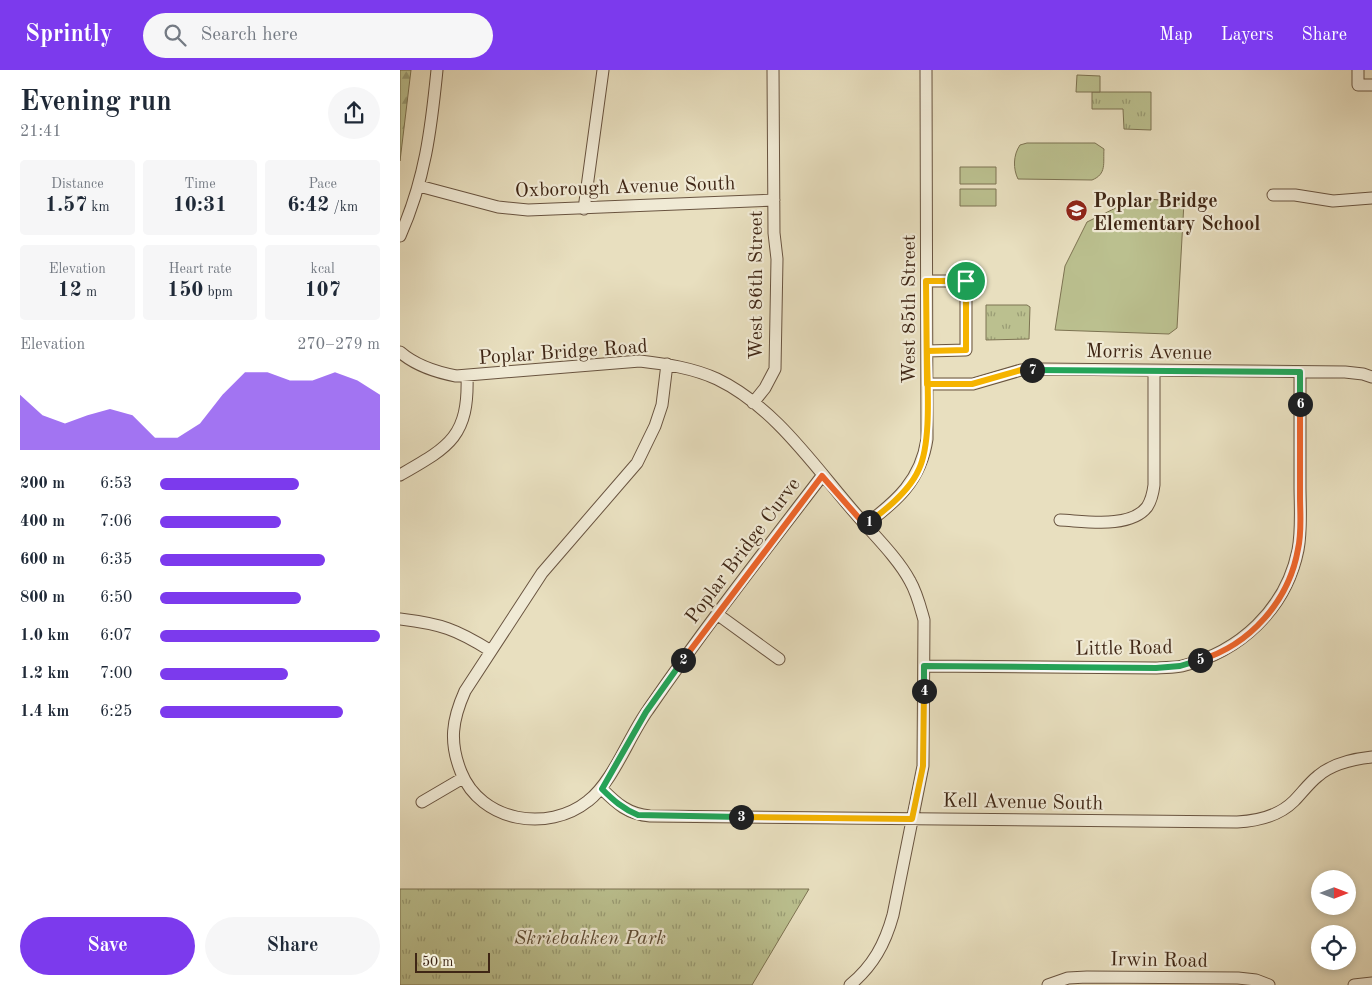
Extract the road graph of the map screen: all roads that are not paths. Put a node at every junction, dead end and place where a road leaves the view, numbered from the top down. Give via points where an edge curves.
1 (437, 70) edge
2 (603, 70) edge
3 (773, 70) edge
4 (926, 70) edge
5 (1358, 70) edge
6 (1372, 84) edge
7 (419, 186) junction
8 (1273, 195) dead end
9 (1372, 198) edge
10 (774, 200) junction
11 (584, 208) junction
12 (400, 236) edge
13 (926, 281) junction
14 (927, 351) junction
15 (400, 352) edge
16 (667, 364) junction
17 (1154, 371) junction
18 (1300, 372) junction
19 (467, 376) junction
20 (1372, 377) edge
21 (927, 384) junction
22 (753, 403) junction
23 (400, 476) edge
24 (822, 476) junction
25 (1060, 520) dead end
26 (865, 525) junction
27 (717, 614) junction
28 (400, 619) edge
29 (491, 651) junction
30 (779, 659) dead end
31 (924, 666) junction
32 (1372, 757) edge
33 (463, 778) junction
34 (602, 789) junction
35 (422, 802) dead end
36 (912, 819) junction
37 (1125, 981) edge
38 (1178, 981) edge
39 (1372, 983) edge
40 (850, 985) edge
41 (1048, 985) edge
42 (1269, 985) edge
43 (1354, 985) edge

1 - 7 street via 428,150
2 - 11 street
3 - 10 street, West 86th Street
4 - 13 street, West 85th Street
5 - 6 street via 1358,84
7 - 11 street, Oxborough Avenue South via 498,207 528,210
7 - 12 street
8 - 9 street via 1333,201
10 - 11 street, Oxborough Avenue South
10 - 22 street, West 86th Street via 777,259 775,369
13 - 14 street, West 85th Street
13 - 14 street via 966,281 966,350
14 - 21 street, West 85th Street
15 - 19 street, Poplar Bridge Road via 419,366
16 - 19 street, Poplar Bridge Road via 614,362
16 - 22 street, Poplar Bridge Road via 718,380
16 - 29 street, Poplar Bridge Curve via 662,405 636,463 542,573
17 - 18 street, Morris Avenue
17 - 21 street, Morris Avenue via 1021,370 972,384
17 - 25 street via 1154,485 1147,507 1128,520 1117,522
18 - 20 street, Morris Avenue via 1345,372
18 - 31 street, Little Road via 1298,549 1292,574 1281,596 1249,634 1228,649 1180,666
19 - 23 street via 466,410 454,437 432,457
21 - 26 street, West 85th Street via 927,439 919,470 912,483
22 - 24 street, Poplar Bridge Road via 788,435
24 - 26 street, Poplar Bridge Road
24 - 27 street, Poplar Bridge Curve
26 - 31 street, Poplar Bridge Road via 909,579 918,599 924,620
27 - 30 street
27 - 34 street, Poplar Bridge Curve via 646,712
28 - 29 street via 439,624
29 - 33 street, Poplar Bridge Curve via 456,710 453,748
31 - 36 street, Poplar Bridge Road via 923,766
32 - 36 street, Kell Avenue South via 1335,765 1318,775 1292,803 1267,818 1252,821
33 - 34 street, Poplar Bridge Curve via 480,799 496,810 514,818 534,820 571,812
33 - 35 street
34 - 36 street, Kell Avenue South via 626,811 638,815
36 - 40 street, Poplar Bridge Road via 888,935 866,971
37 - 38 street, Irwin Road
37 - 41 street, Irwin Road via 1087,977 1068,978
38 - 42 street, Irwin Road via 1238,978
39 - 43 street

